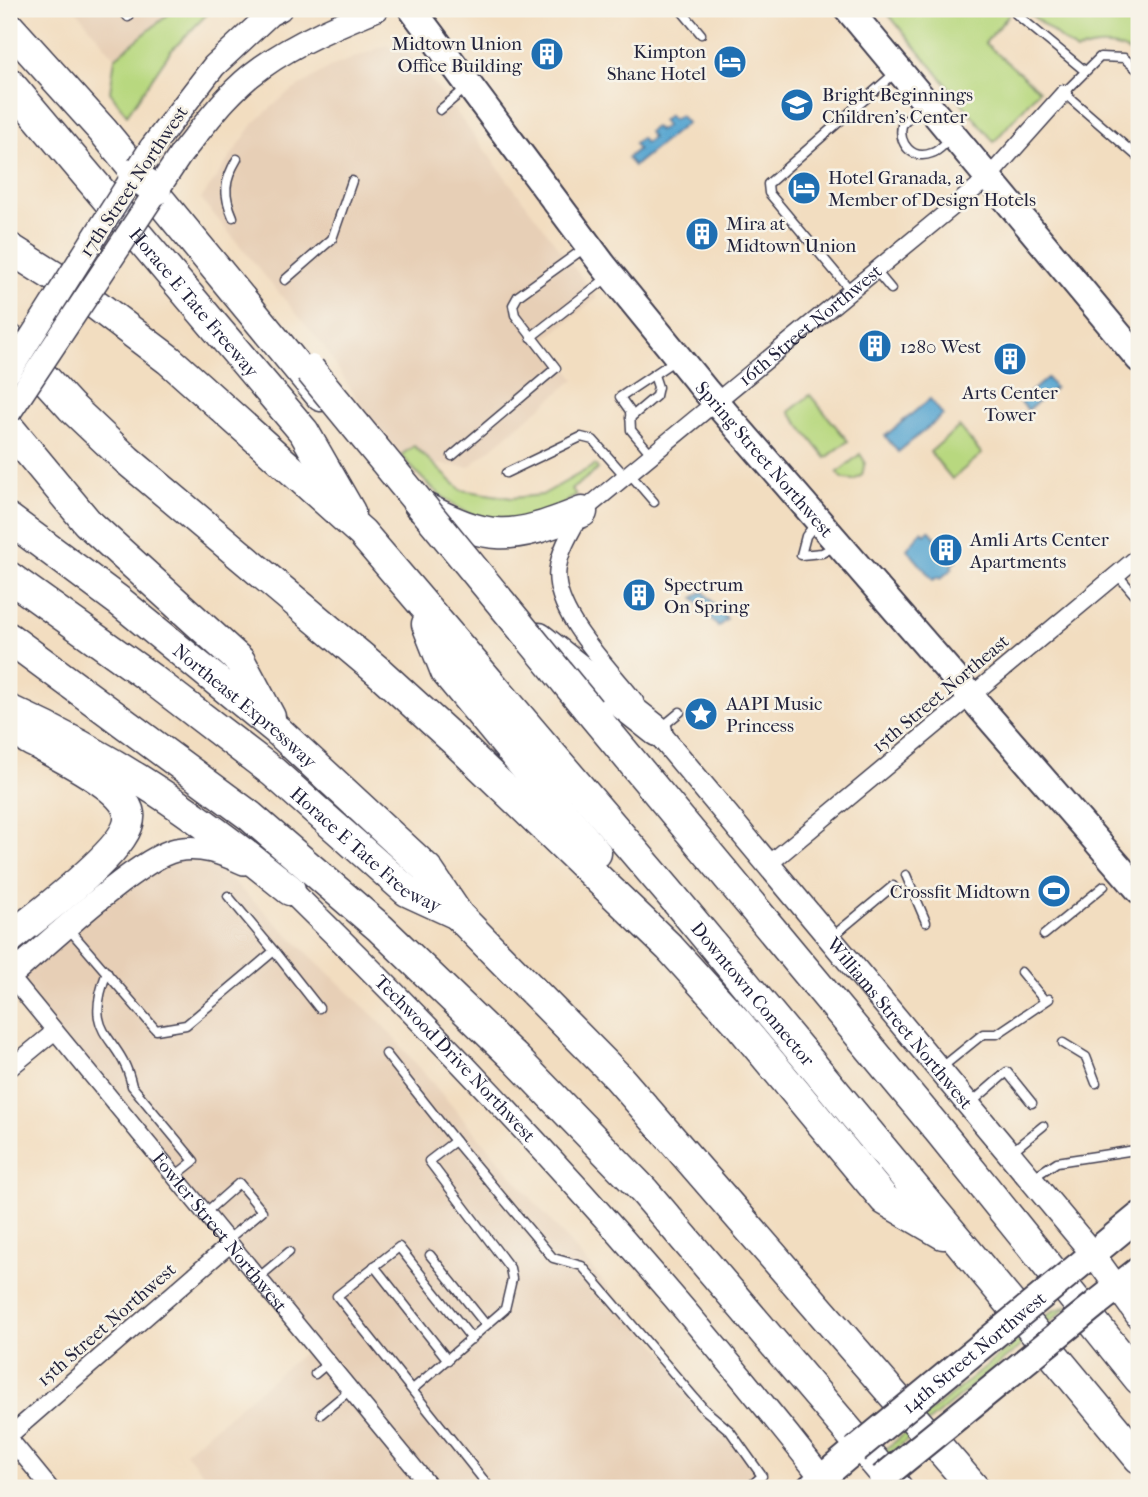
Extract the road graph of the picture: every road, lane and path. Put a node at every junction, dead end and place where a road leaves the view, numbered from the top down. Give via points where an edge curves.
1 (121, 9) edge
2 (280, 9) edge
3 (377, 9) edge
4 (412, 9) edge
5 (680, 9) edge
6 (848, 9) edge
7 (1016, 14) dead end
8 (128, 17) dead end
9 (9, 27) edge
10 (701, 34) dead end
11 (899, 70) junction
12 (1085, 71) junction
13 (1139, 71) edge
14 (9, 83) edge
15 (470, 85) junction
16 (1064, 93) junction
17 (925, 102) junction
18 (440, 110) dead end
19 (954, 136) junction
20 (1139, 158) edge
21 (237, 159) dead end
22 (988, 178) junction
23 (352, 181) dead end
24 (145, 182) junction
25 (233, 217) dead end
26 (588, 245) junction
27 (9, 248) edge
28 (876, 271) junction
29 (611, 275) junction
30 (285, 279) dead end
31 (891, 289) dead end
32 (851, 291) junction
33 (531, 337) junction
34 (9, 339) edge
35 (678, 358) junction
36 (1139, 359) edge
37 (9, 372) edge
38 (654, 375) junction
39 (715, 403) junction
40 (9, 413) edge
41 (630, 418) junction
42 (9, 428) edge
43 (652, 455) junction
44 (452, 456) dead end
45 (506, 473) dead end
46 (627, 474) junction
47 (406, 498) junction
48 (654, 502) dead end
49 (582, 512) junction
50 (9, 519) edge
51 (817, 520) junction
52 (362, 533) junction
53 (839, 545) junction
54 (1139, 556) edge
55 (1117, 574) junction
56 (9, 577) edge
57 (1139, 600) edge
58 (419, 603) junction
59 (9, 638) edge
60 (970, 696) junction
61 (92, 698) junction
62 (9, 710) edge
63 (668, 722) junction
64 (9, 730) edge
65 (277, 730) junction
66 (769, 864) junction
67 (906, 875) dead end
68 (1136, 880) edge
69 (893, 886) dead end
70 (1104, 886) dead end
71 (290, 890) junction
72 (228, 896) dead end
73 (66, 913) junction
74 (458, 915) junction
75 (926, 922) dead end
76 (1044, 935) dead end
77 (831, 938) junction
78 (9, 939) edge
79 (669, 947) junction
80 (274, 951) junction
81 (107, 972) junction
82 (1021, 972) dead end
83 (9, 976) edge
84 (319, 1008) dead end
85 (55, 1031) junction
86 (1063, 1043) dead end
87 (386, 1054) dead end
88 (9, 1069) edge
89 (939, 1070) junction
90 (1096, 1083) dead end
91 (1032, 1103) dead end
92 (969, 1105) junction
93 (1043, 1126) dead end
94 (455, 1141) junction
95 (1135, 1150) dead end
96 (1009, 1154) junction
97 (175, 1177) junction
98 (1031, 1179) junction
99 (205, 1213) junction
100 (1139, 1216) edge
101 (229, 1242) junction
102 (962, 1245) junction
103 (289, 1252) dead end
104 (1093, 1254) junction
105 (430, 1255) dead end
106 (374, 1266) junction
107 (1139, 1270) edge
108 (258, 1278) junction
109 (1107, 1295) junction
110 (1139, 1318) edge
111 (485, 1325) junction
112 (472, 1339) junction
113 (448, 1360) junction
114 (1139, 1379) edge
115 (350, 1390) junction
116 (413, 1390) junction
117 (321, 1413) dead end
118 (9, 1437) edge
119 (1139, 1458) edge
120 (821, 1485) edge
121 (883, 1485) edge
122 (50, 1488) edge
123 (431, 1488) edge
124 (490, 1488) edge
125 (748, 1488) edge
126 (974, 1488) edge

1 - 8 lane
2 - 24 street, 17th Street Northwest, bridge via 214,66 158,139
3 - 24 street, 17th Street Northwest, bridge via 310,38 262,66 222,104 181,154
4 - 15 main road, Spring Street Northwest
5 - 10 lane
6 - 11 main road
7 - 12 lane
9 - 47 highway via 103,131
11 - 17 main road
11 - 32 lane via 768,184 769,193
12 - 13 lane via 1094,60 1108,55 1124,58
12 - 16 lane
14 - 52 highway, Horace E Tate Freeway via 304,432
15 - 18 lane
15 - 26 main road, Spring Street Northwest
16 - 20 lane
16 - 22 street, 16th Street Northwest
17 - 19 main road
17 - 19 lane via 902,125 901,137 908,150 928,155
19 - 22 main road
21 - 25 lane via 226,177 225,198
22 - 28 street, 16th Street Northwest
22 - 36 main road
23 - 30 lane via 332,239
24 - 37 street, 17th Street Northwest, bridge
24 - 40 street, 17th Street Northwest, bridge
24 - 114 highway, bridge via 187,219
26 - 29 main road, Spring Street Northwest
26 - 33 lane via 518,296 513,305 515,316
27 - 52 highway via 82,294 169,360
28 - 31 lane
28 - 32 street, 16th Street Northwest
29 - 33 lane
29 - 35 main road, Spring Street Northwest
32 - 39 street, 16th Street Northwest
33 - 44 lane via 556,369
34 - 79 highway via 127,460 398,689
35 - 38 lane
35 - 39 main road, Spring Street Northwest
38 - 41 lane via 656,396
38 - 41 lane via 620,397
39 - 43 street, 16th Street Northwest
39 - 51 main road, Spring Street Northwest
41 - 43 lane via 631,430
42 - 65 highway via 87,522 240,661
43 - 46 street, 16th Street Northwest
45 - 46 lane via 581,437 593,440
46 - 48 lane
46 - 49 street, 16th Street Northwest
47 - 49 highway via 481,532 505,535 542,528
47 - 63 highway via 481,586 512,614
49 - 63 street, 16th Street Northwest via 558,565 560,597 571,617
50 - 65 highway, Northeast Expressway via 119,601
51 - 53 main road, Spring Street Northwest
51 - 53 lane via 801,555
52 - 58 highway, Downtown Connector
53 - 60 main road, Spring Street Northwest
54 - 55 street, 15th Street Northeast
55 - 57 lane
55 - 60 street, 15th Street Northeast
56 - 74 highway, Horace E Tate Freeway via 273,772 407,891
58 - 79 highway via 446,672 645,910
58 - 102 highway, Downtown Connector via 668,891
59 - 61 highway
60 - 66 street, 15th Street Northeast
60 - 68 main road, Spring Street Northwest
61 - 71 highway via 173,771
61 - 121 highway via 250,816 380,928 515,1058 644,1191
62 - 71 highway via 118,764 186,808
63 - 66 street, Williams Street Northwest
64 - 73 highway via 86,772 116,794 129,813 128,827 119,842
65 - 74 highway, Northeast Expressway via 427,869
66 - 77 street, Williams Street Northwest
67 - 75 lane
69 - 77 lane
70 - 76 lane
71 - 73 street, Techwood Drive Northwest via 222,853 184,849
71 - 120 street, Techwood Drive Northwest via 415,1012 595,1205
72 - 80 lane
73 - 78 highway
73 - 81 lane
73 - 83 street, Techwood Drive Northwest
74 - 126 highway via 618,1077
77 - 89 street, Williams Street Northwest
79 - 102 highway via 885,1200
80 - 81 lane via 186,1025 172,1029 156,1030
80 - 84 lane
81 - 97 lane via 96,1019 128,1071 132,1086 194,1161
82 - 89 lane via 1047,1000 997,1034 983,1034
83 - 85 street, Fowler Street Northwest
85 - 88 street
85 - 97 street, Fowler Street Northwest
86 - 90 lane via 1086,1057
87 - 94 lane
89 - 92 street, Williams Street Northwest
91 - 92 lane via 1007,1072
92 - 96 street, Williams Street Northwest
93 - 96 lane
94 - 111 lane via 429,1161 510,1268 512,1279 505,1309
94 - 125 lane via 552,1258 582,1266 704,1409 730,1431 762,1476
95 - 98 lane via 1057,1162
96 - 98 street, Williams Street Northwest
97 - 99 street, Fowler Street Northwest
98 - 104 street, Williams Street Northwest
99 - 101 street, Fowler Street Northwest
99 - 101 lane via 239,1183 262,1211
100 - 104 main road, 14th Street Northwest
101 - 108 street, Fowler Street Northwest
101 - 118 street, 15th Street Northwest
102 - 119 highway, Downtown Connector
103 - 108 lane
104 - 109 street, Williams Street Northwest
104 - 120 main road, 14th Street Northwest, bridge via 855,1450
105 - 111 lane
106 - 112 lane via 399,1247
106 - 113 lane
106 - 116 lane via 337,1296
107 - 109 main road, 14th Street Northwest
108 - 115 street, Fowler Street Northwest via 322,1368
109 - 110 street, Williams Street Northwest
109 - 121 main road, 14th Street Northwest, bridge
111 - 112 lane
112 - 113 lane
113 - 116 lane
115 - 117 lane
115 - 123 street, Fowler Street Northwest
116 - 124 lane
118 - 122 street

